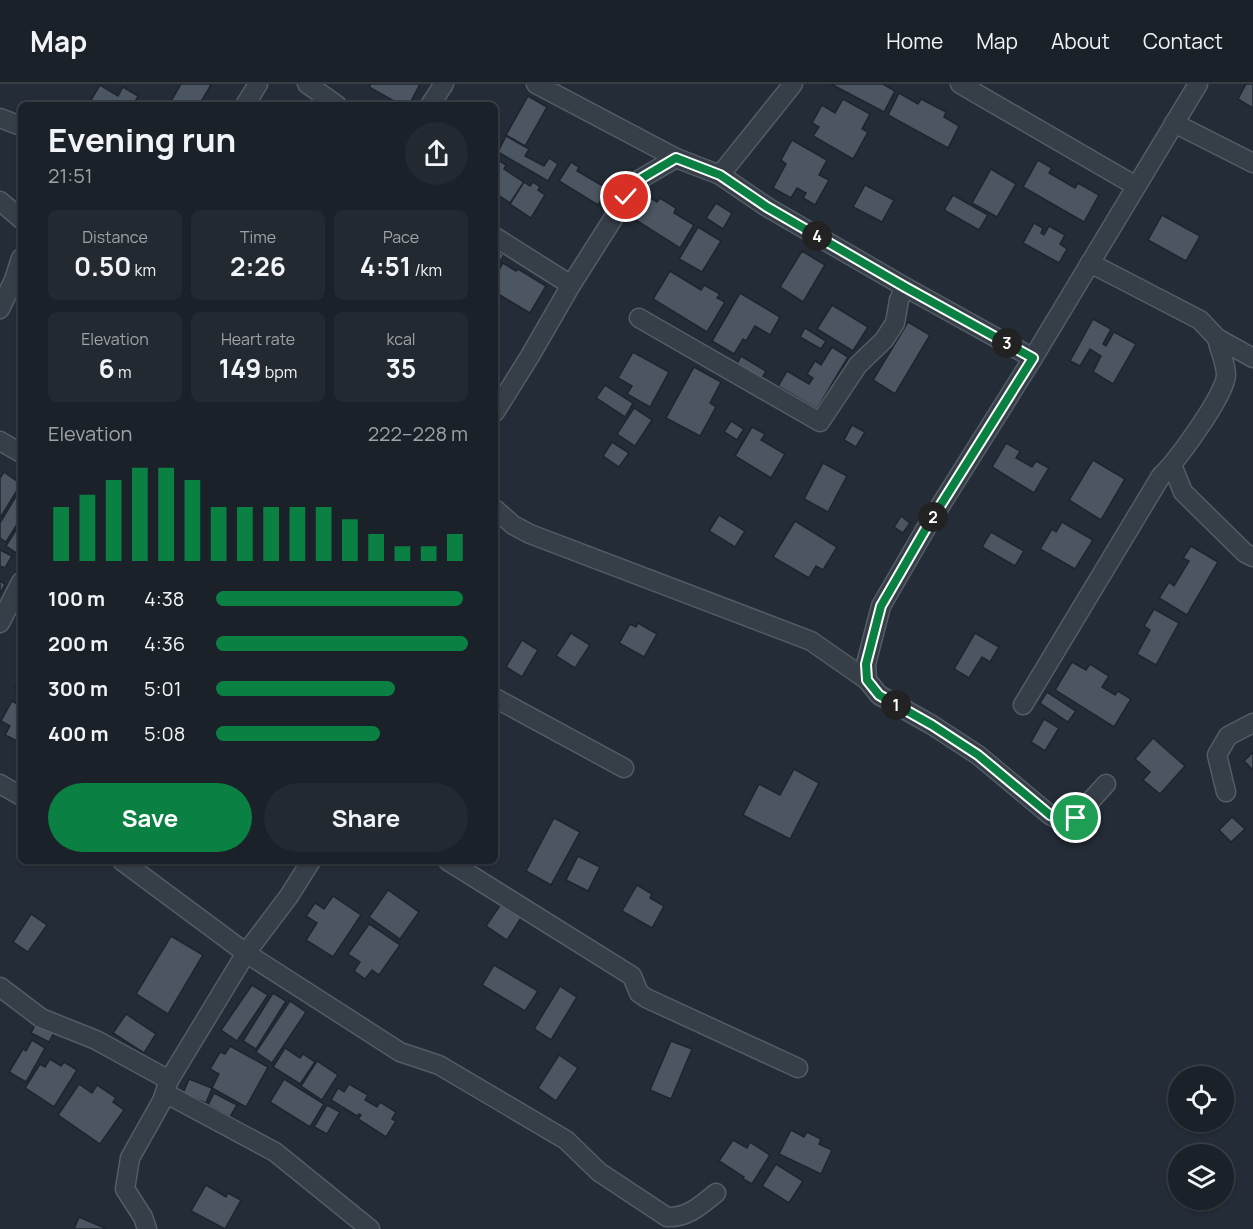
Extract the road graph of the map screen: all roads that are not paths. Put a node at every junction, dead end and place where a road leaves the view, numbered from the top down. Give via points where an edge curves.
1 (258, 84) edge
2 (307, 84) edge
3 (444, 84) edge
4 (536, 84) edge
5 (793, 84) edge
6 (960, 84) edge
7 (1198, 84) edge
8 (247, 102) edge
9 (333, 102) edge
10 (432, 102) edge
11 (0, 117) edge
12 (1174, 123) junction
13 (18, 125) edge
14 (676, 158) junction
15 (1253, 163) edge
16 (720, 175) junction
17 (1136, 186) junction
18 (0, 201) edge
19 (18, 216) edge
20 (498, 239) edge
21 (1090, 263) junction
22 (18, 267) edge
23 (571, 285) junction
24 (905, 287) junction
25 (0, 309) edge
26 (639, 318) dead end
27 (1217, 338) junction
28 (1033, 358) junction
29 (1253, 358) edge
30 (498, 407) edge
31 (0, 441) edge
32 (18, 451) edge
33 (1172, 465) junction
34 (498, 512) edge
35 (1253, 557) edge
36 (18, 588) edge
37 (0, 622) edge
38 (867, 680) junction
39 (498, 700) edge
40 (1023, 705) dead end
41 (1253, 723) edge
42 (624, 768) dead end
43 (0, 784) edge
44 (1106, 784) dead end
45 (1226, 792) dead end
46 (18, 794) edge
47 (126, 864) edge
48 (309, 864) edge
49 (452, 864) edge
50 (246, 953) junction
51 (0, 987) edge
52 (798, 1068) dead end
53 (167, 1087) junction
54 (716, 1193) dead end
55 (147, 1229) edge
56 (370, 1229) edge

1 - 8 street
2 - 9 street
3 - 10 street
4 - 14 street
5 - 16 street
6 - 17 street
7 - 12 street
11 - 13 street
12 - 15 street
12 - 17 street
14 - 16 street
14 - 23 street via 637,181
16 - 24 street via 767,207
17 - 21 street
18 - 19 street
20 - 23 street
21 - 27 street via 1200,321
21 - 28 street
22 - 25 street
23 - 30 street
24 - 26 street via 895,323 858,365 820,422
24 - 28 street
27 - 29 street
27 - 33 street via 1226,376 1211,408
28 - 38 street via 881,606 866,664
31 - 32 street
33 - 35 street via 1184,492
33 - 40 street via 1161,476
34 - 38 street via 530,534 811,641
36 - 37 street
38 - 44 street via 879,695 978,755 1062,821 1076,818
39 - 42 street
41 - 45 street via 1228,736 1217,755
43 - 46 street
47 - 50 street
48 - 50 street
49 - 52 street via 632,976 639,993 646,998
50 - 53 street
50 - 54 street via 400,1052 439,1065 566,1140 599,1172 668,1216 689,1214
51 - 53 street via 41,1018 96,1040
53 - 55 street via 130,1158 125,1189
53 - 56 street via 275,1152

